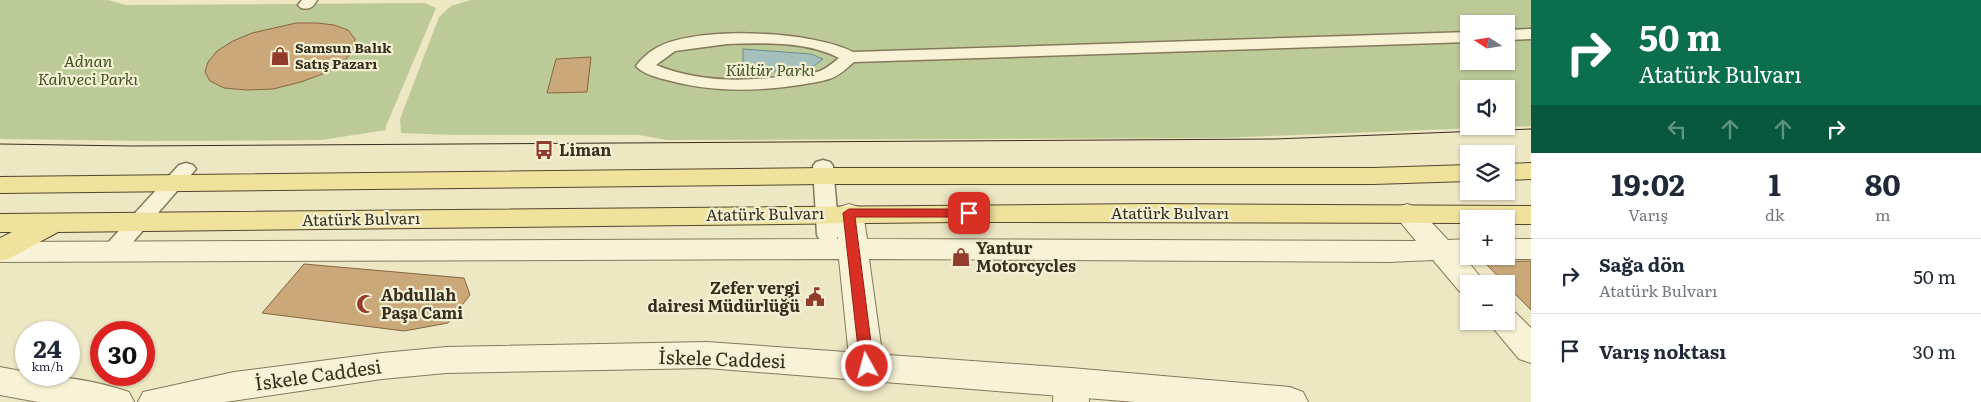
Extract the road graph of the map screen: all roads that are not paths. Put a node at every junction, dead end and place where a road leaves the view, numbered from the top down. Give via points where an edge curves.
1 (1531, 34) edge
2 (1515, 35) edge
3 (1460, 37) edge
4 (850, 58) junction
5 (823, 171) junction
6 (1531, 171) edge
7 (1515, 172) edge
8 (1460, 173) edge
9 (180, 176) junction
10 (0, 185) edge
11 (1407, 213) junction
12 (1531, 215) edge
13 (139, 222) junction
14 (0, 223) edge
15 (51, 223) junction
16 (839, 228) junction
17 (1439, 249) junction
18 (1460, 249) edge
19 (1515, 249) edge
20 (1531, 249) edge
21 (0, 251) edge
22 (112, 252) junction
23 (1463, 275) edge
24 (867, 366) junction
25 (0, 381) edge
26 (1071, 392) edge
27 (116, 402) edge
28 (156, 402) edge
29 (1290, 402) edge

1 - 2 street
3 - 4 street
4 - 4 street via 831,48 802,41 732,39 668,48 645,66 680,79 734,85 762,84 825,74
5 - 8 main road via 1373,176
5 - 9 main road
5 - 16 street
6 - 7 main road
9 - 10 main road
9 - 13 street
11 - 12 main road, Atatürk Bulvarı
11 - 16 main road, Atatürk Bulvarı
11 - 17 street
13 - 15 main road, Atatürk Bulvarı
13 - 16 main road, Atatürk Bulvarı
13 - 22 street
14 - 15 main road, Atatürk Bulvarı
15 - 21 main road
16 - 17 street via 1388,252
16 - 22 street
16 - 24 street
17 - 18 street
17 - 23 street
19 - 20 street
21 - 22 street
24 - 26 street, İskele Caddesi
24 - 28 street, İskele Caddesi via 707,355 446,360 234,386
25 - 27 street
26 - 29 street, İskele Caddesi

